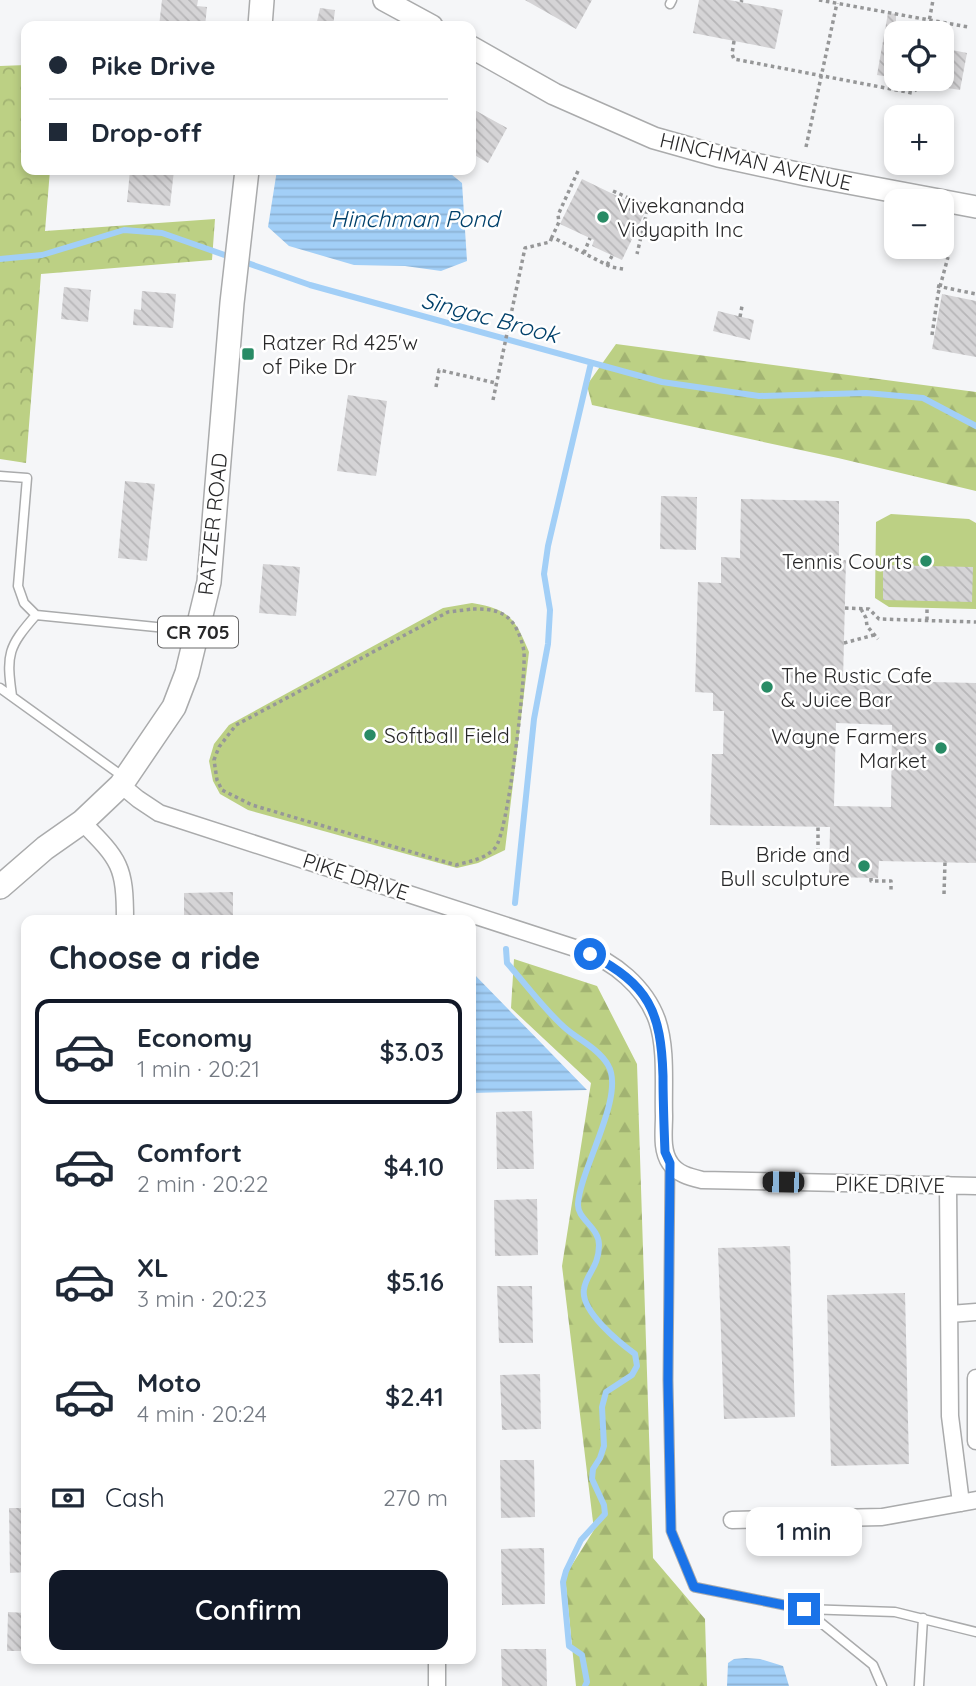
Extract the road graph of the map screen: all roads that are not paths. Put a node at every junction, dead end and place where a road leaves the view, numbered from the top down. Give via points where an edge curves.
1 (262, 0) edge
2 (384, 0) edge
3 (260, 21) edge
4 (423, 21) edge
5 (476, 50) edge
6 (246, 175) edge
7 (976, 206) edge
8 (0, 476) edge
9 (36, 615) junction
10 (199, 632) junction
11 (0, 688) edge
12 (12, 696) junction
13 (124, 782) junction
14 (82, 822) junction
15 (0, 887) edge
16 (125, 915) edge
17 (458, 915) edge
18 (476, 920) edge
19 (670, 1163) junction
20 (948, 1185) junction
21 (976, 1186) edge
22 (976, 1312) edge
23 (950, 1314) junction
24 (976, 1378) edge
25 (976, 1441) edge
26 (969, 1502) edge
27 (732, 1520) dead end
28 (804, 1609) junction
29 (923, 1618) junction
30 (976, 1632) edge
31 (437, 1664) edge
32 (438, 1686) edge
33 (882, 1686) edge
34 (919, 1686) edge

1 - 3 main road
2 - 4 street
5 - 7 street, HINCHMAN AVENUE via 554,94 654,138 793,173
6 - 10 main road, RATZER ROAD / CR 705 via 209,582
8 - 9 lane via 27,478 18,586 24,603
9 - 10 lane
9 - 12 lane via 8,656
10 - 13 main road, RATZER ROAD / CR 705 via 174,707
11 - 12 lane
12 - 13 lane
13 - 14 main road, RATZER ROAD / CR 705
13 - 17 street, PIKE DRIVE via 159,813
14 - 15 main road, RATZER ROAD / CR 705
14 - 16 street via 121,867
18 - 19 street, PIKE DRIVE via 590,954 633,982 647,1000 660,1031 665,1152
19 - 20 street, PIKE DRIVE via 702,1181
19 - 28 lane via 671,1531 694,1587
20 - 21 street, PIKE DRIVE
20 - 23 street
22 - 23 street
23 - 26 street via 950,1416
24 - 25 street
26 - 27 street via 882,1517
28 - 29 lane via 895,1612
28 - 33 lane via 873,1665
29 - 30 lane
29 - 34 lane
31 - 32 street

